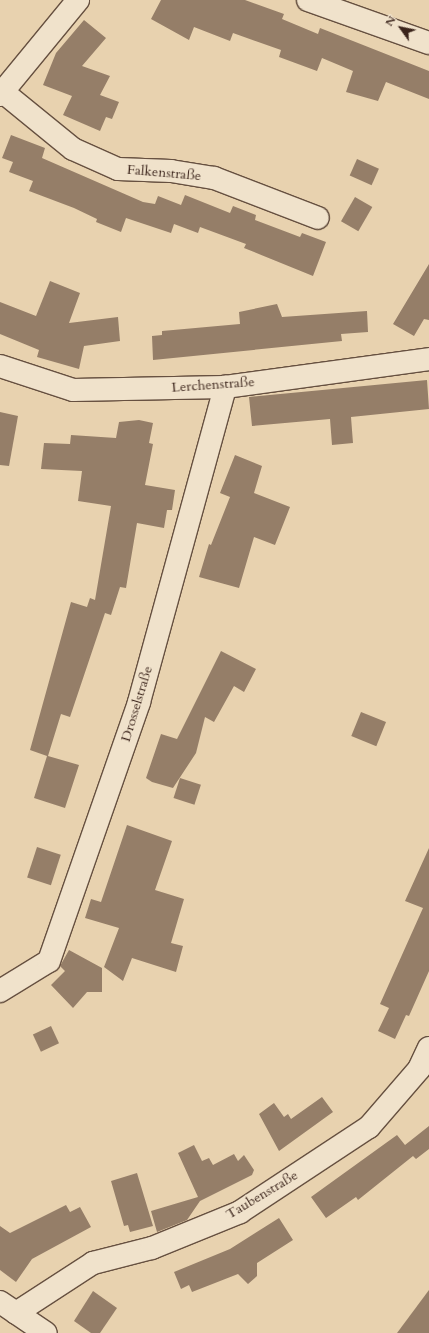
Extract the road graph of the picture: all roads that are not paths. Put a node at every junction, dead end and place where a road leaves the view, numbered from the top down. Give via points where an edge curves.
1 (78, 0) edge
2 (308, 0) edge
3 (429, 42) edge
4 (1, 93) edge
5 (318, 218) dead end
6 (429, 359) edge
7 (0, 366) edge
8 (225, 387) junction
9 (0, 992) edge
10 (429, 1048) edge
11 (8, 1308) edge
12 (46, 1333) edge

1 - 4 street, Falkenstraße
2 - 3 street
4 - 5 street, Falkenstraße via 73,149 118,170 171,171 214,178
6 - 8 street, Lerchenstraße
7 - 8 street, Lerchenstraße via 73,390
8 - 9 street, Drosselstraße via 139,702 49,961
10 - 11 street, Taubenstraße via 419,1069 369,1127 240,1212 152,1248 93,1263
11 - 12 street

